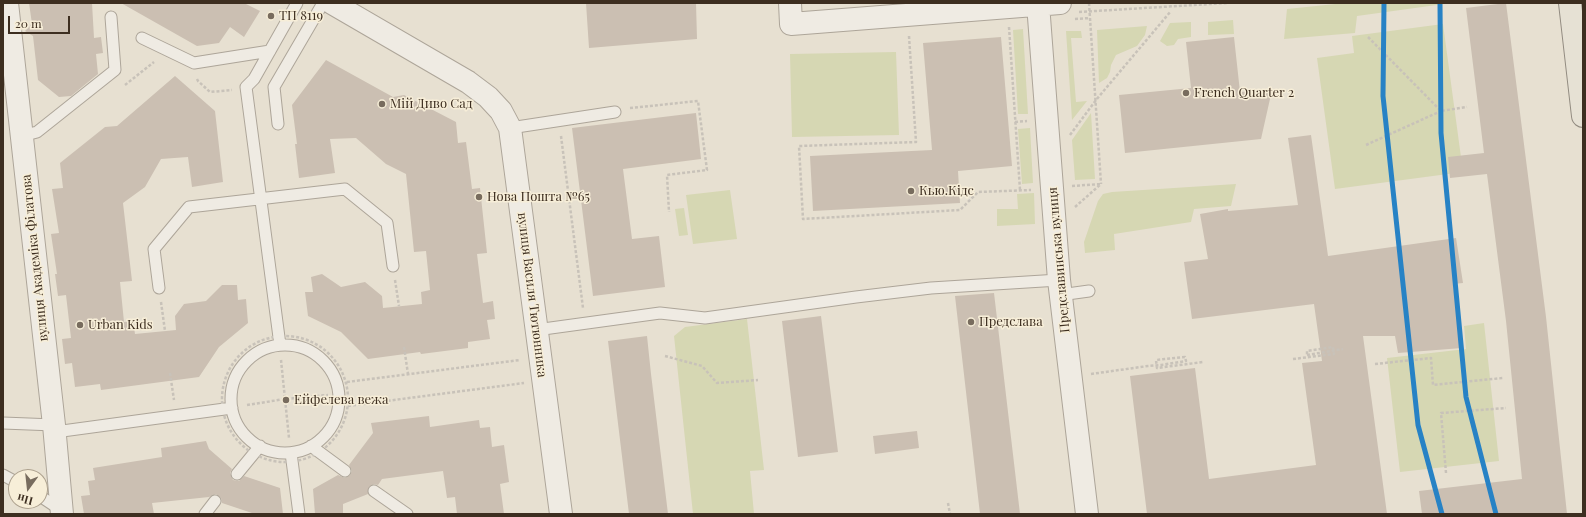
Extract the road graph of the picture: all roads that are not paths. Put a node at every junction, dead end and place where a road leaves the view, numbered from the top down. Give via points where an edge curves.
1 (7, 3) edge
2 (297, 3) edge
3 (323, 3) edge
4 (332, 3) edge
5 (790, 3) edge
6 (1060, 3) edge
7 (1570, 3) edge
8 (1038, 4) edge
9 (111, 17) dead end
10 (142, 38) dead end
11 (270, 51) junction
12 (9, 82) edge
13 (615, 112) road end
14 (1583, 116) edge
15 (278, 124) dead end
16 (510, 128) junction
17 (22, 136) junction
18 (261, 200) junction
19 (393, 266) road end
20 (1060, 287) junction
21 (159, 288) road end
22 (1089, 290) dead end
23 (536, 330) junction
24 (284, 340) junction
25 (232, 408) junction
26 (3, 423) edge
27 (54, 428) junction
28 (260, 446) junction
29 (315, 449) junction
30 (289, 459) junction
31 (345, 471) dead end
32 (237, 474) dead end
33 (374, 491) dead end
34 (215, 501) dead end
35 (48, 502) edge
36 (62, 512) edge
37 (205, 514) edge
38 (299, 514) edge
39 (407, 514) edge
40 (561, 514) edge
41 (1087, 514) edge

1 - 12 street, вулиця Академіка Філатова
2 - 11 lane
3 - 15 lane via 274,87
4 - 16 street, вулиця Василя Тютюнника via 468,82 501,111
5 - 8 street via 791,24
6 - 8 street
7 - 14 main road
8 - 20 street, Предславинська вулиця
9 - 17 lane via 115,70 37,132
10 - 11 lane via 194,62
11 - 18 lane via 254,79 246,87
12 - 17 street, вулиця Академіка Філатова
13 - 16 lane
16 - 23 street, вулиця Василя Тютюнника
17 - 27 street, вулиця Академіка Філатова
18 - 19 lane via 344,189 387,223
18 - 21 lane via 189,207 154,250
18 - 24 lane
20 - 22 lane
20 - 23 lane via 931,288 705,318 660,313
20 - 41 street, Предславинська вулиця
23 - 40 street, вулиця Василя Тютюнника
24 - 25 lane via 252,356 242,366 231,394
24 - 29 lane via 320,356 336,379 339,407 335,421 317,442
25 - 27 lane
25 - 28 lane via 243,432
26 - 27 lane
27 - 36 street, вулиця Академіка Філатова
28 - 30 lane
28 - 32 lane
29 - 30 lane
29 - 31 lane
30 - 38 lane
33 - 39 lane
34 - 37 lane
35 - 36 lane

